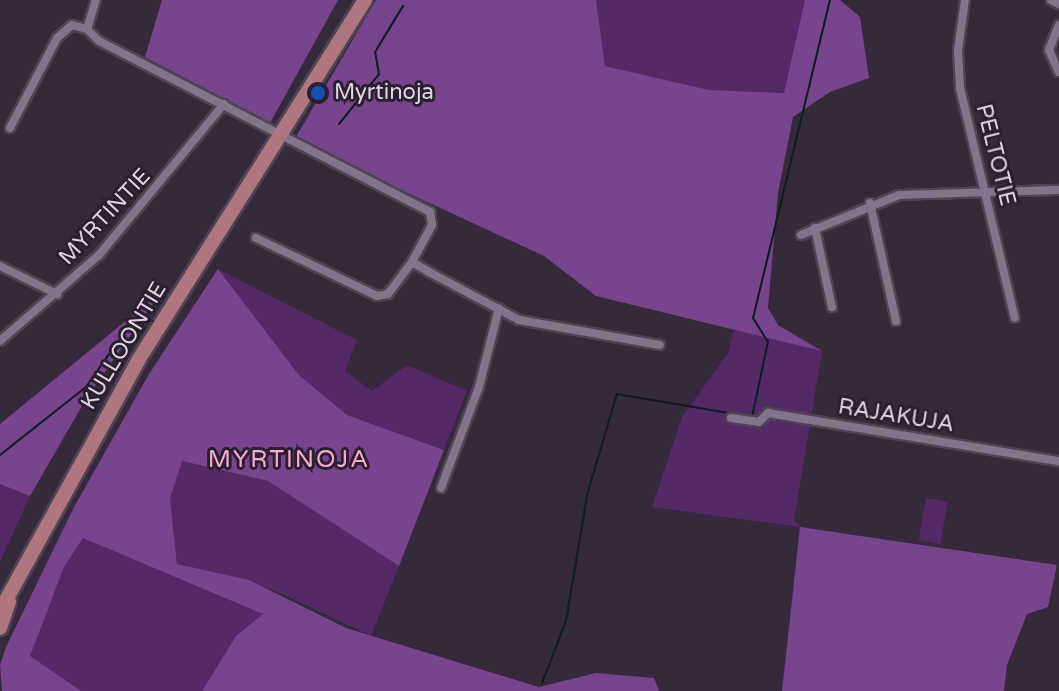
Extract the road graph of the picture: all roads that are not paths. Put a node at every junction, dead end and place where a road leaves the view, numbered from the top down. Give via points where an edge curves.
1 (96, 0) edge
2 (365, 0) edge
3 (965, 0) edge
4 (1051, 0) edge
5 (1059, 4) edge
6 (1059, 25) edge
7 (87, 29) junction
8 (1059, 72) edge
9 (224, 104) junction
10 (10, 128) dead end
11 (284, 135) junction
12 (1059, 190) edge
13 (986, 191) junction
14 (870, 203) junction
15 (815, 228) junction
16 (801, 235) dead end
17 (256, 238) dead end
18 (412, 262) junction
19 (0, 266) edge
20 (57, 294) junction
21 (832, 307) dead end
22 (499, 308) junction
23 (1015, 318) dead end
24 (896, 321) dead end
25 (0, 341) edge
26 (660, 345) dead end
27 (731, 418) dead end
28 (1059, 461) edge
29 (441, 488) dead end
30 (14, 587) junction
31 (0, 611) edge
32 (0, 628) edge

1 - 7 street
2 - 11 main road, KULLOONTIE
3 - 13 street, PELTOTIE via 958,50 960,88
4 - 5 street
6 - 8 street via 1049,50
7 - 9 street via 99,41
7 - 10 street via 72,25 57,38
9 - 11 street
9 - 20 street, MYRTINTIE via 114,238
11 - 18 street via 430,212 432,225
11 - 30 main road, KULLOONTIE via 139,359
12 - 13 street
13 - 14 street via 899,195
13 - 23 street, PELTOTIE
14 - 15 street
14 - 24 street
15 - 16 street
15 - 21 street
17 - 18 street via 377,296 388,294
18 - 22 street
19 - 20 street
20 - 25 street, MYRTINTIE
22 - 26 street via 533,324
22 - 29 street via 479,387
27 - 28 street, RAJAKUJA via 759,422 768,413
30 - 31 main road, KULLOONTIE
30 - 32 main road, KULLOONTIE

